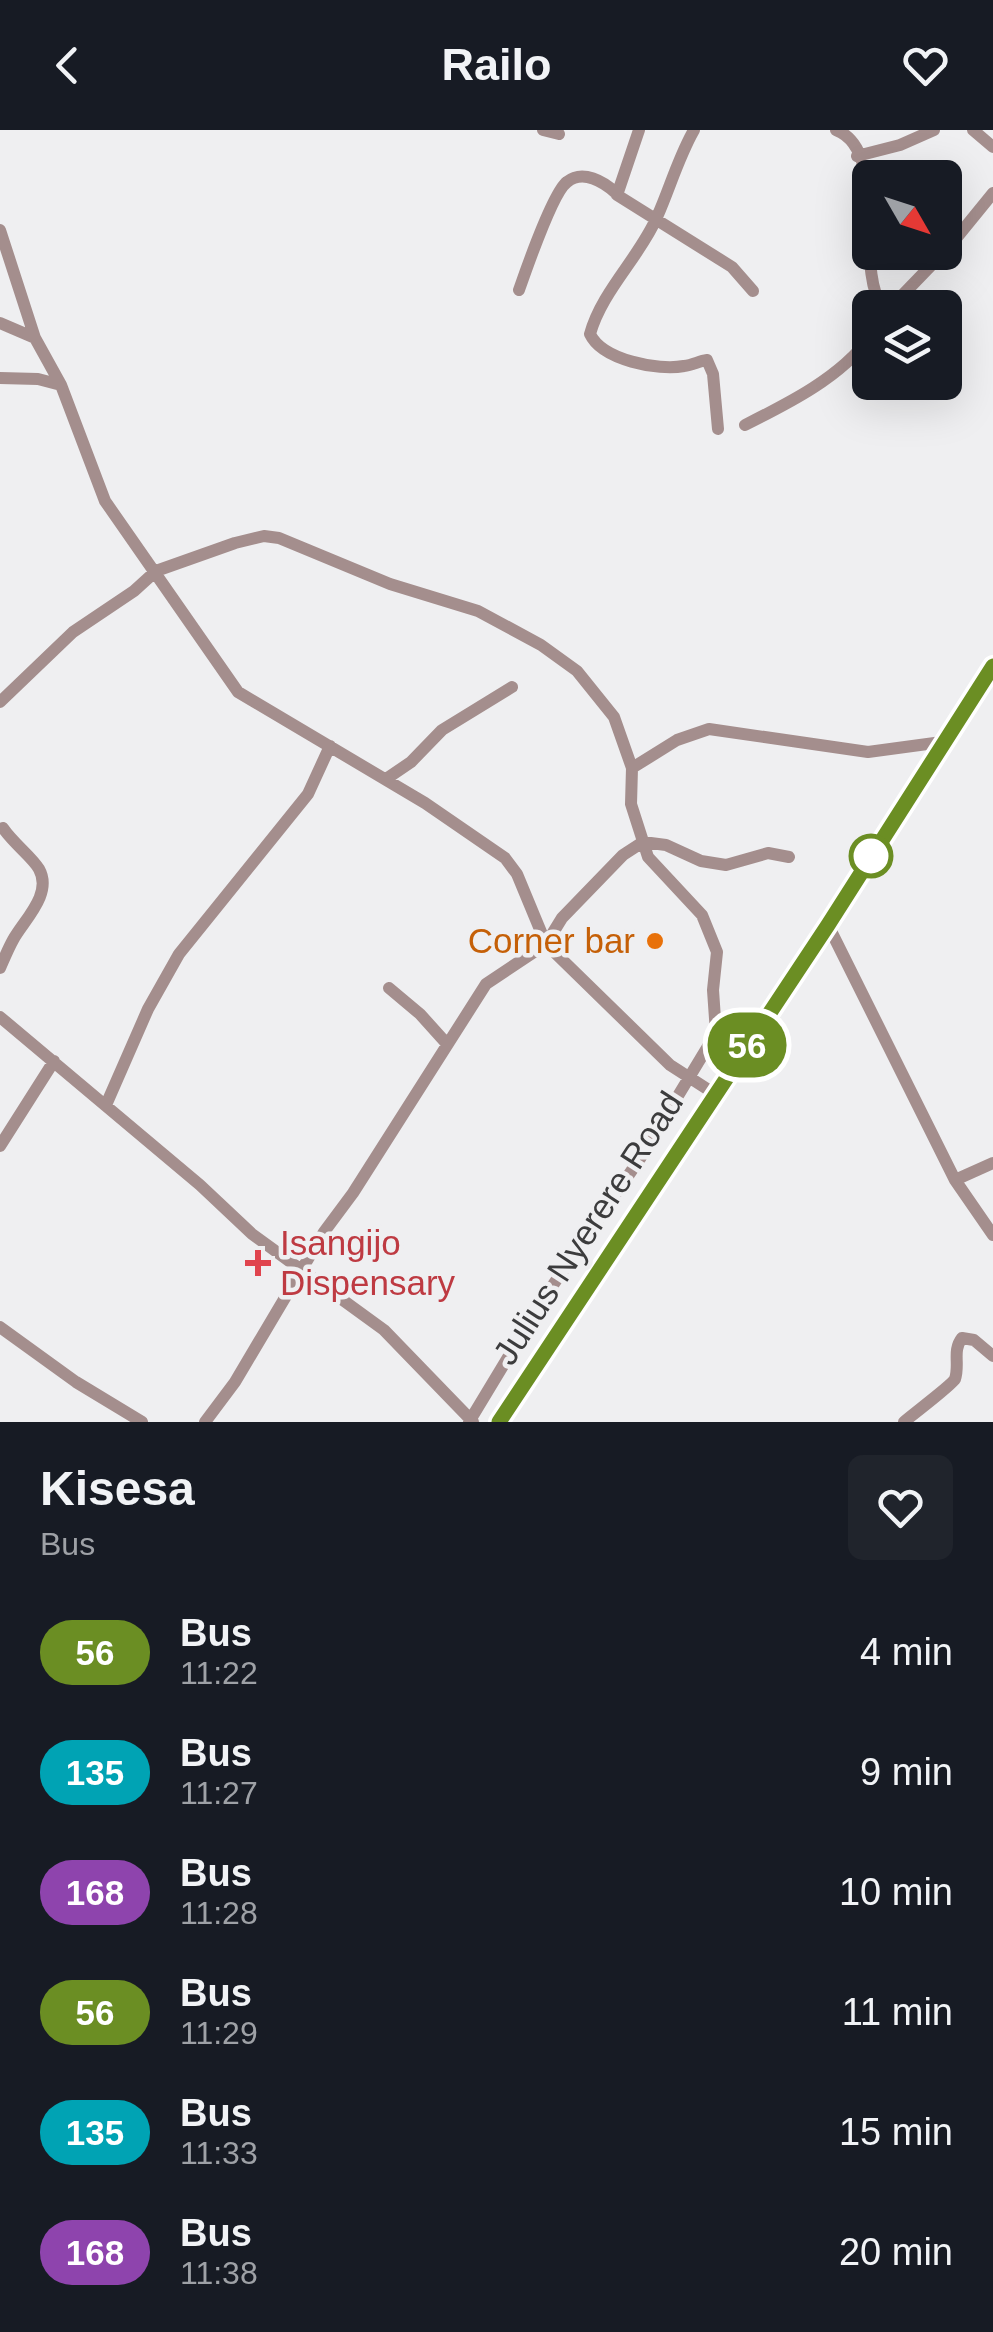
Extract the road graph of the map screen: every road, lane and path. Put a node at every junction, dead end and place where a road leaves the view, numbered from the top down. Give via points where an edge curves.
1 (543, 130) edge
2 (639, 130) edge
3 (694, 130) edge
4 (836, 130) edge
5 (934, 130) edge
6 (972, 130) edge
7 (559, 134) dead end
8 (993, 147) edge
9 (858, 156) junction
10 (993, 182) edge
11 (616, 194) junction
12 (991, 195) edge
13 (657, 217) junction
14 (0, 230) edge
15 (962, 231) edge
16 (926, 270) edge
17 (520, 290) dead end
18 (876, 290) edge
19 (905, 290) edge
20 (752, 291) dead end
21 (0, 323) edge
22 (34, 338) junction
23 (852, 357) edge
24 (0, 378) edge
25 (61, 384) junction
26 (745, 425) dead end
27 (718, 428) dead end
28 (156, 571) junction
29 (993, 666) edge
30 (512, 687) dead end
31 (0, 701) edge
32 (942, 742) junction
33 (330, 746) junction
34 (632, 768) junction
35 (386, 779) junction
36 (3, 828) dead end
37 (643, 842) junction
38 (789, 857) dead end
39 (828, 925) junction
40 (546, 944) junction
41 (0, 968) edge
42 (389, 988) dead end
43 (0, 1016) edge
44 (447, 1044) junction
45 (54, 1061) junction
46 (688, 1079) junction
47 (714, 1094) junction
48 (106, 1105) junction
49 (0, 1146) edge
50 (993, 1164) edge
51 (955, 1180) junction
52 (993, 1235) edge
53 (302, 1273) junction
54 (0, 1327) edge
55 (993, 1356) edge
56 (136, 1420) edge
57 (471, 1421) edge
58 (204, 1422) edge
59 (499, 1422) edge
60 (904, 1422) edge

1 - 7 street
2 - 11 street
3 - 13 street
4 - 9 street
5 - 9 street
6 - 8 street
9 - 18 street via 868,189
10 - 12 street
11 - 13 street
11 - 17 street via 596,179 568,181
12 - 15 street
13 - 20 street via 732,266
13 - 27 street via 590,334 598,346 630,362 685,366 707,360
14 - 22 street
16 - 19 street
21 - 22 street
22 - 25 street
23 - 26 street
24 - 25 street
25 - 28 street via 105,500
28 - 31 street via 73,632
28 - 33 street via 238,692
28 - 34 street via 264,536 478,611 577,671 614,717
29 - 32 highway, Julius Nyerere Road
30 - 35 street via 456,719
32 - 34 street via 868,752 709,729
32 - 39 highway, Julius Nyerere Road
33 - 35 street
33 - 48 street via 308,794 179,954
34 - 37 street via 631,804
35 - 40 street via 506,858
36 - 41 street via 37,867 42,883
37 - 38 street via 726,865 768,853
37 - 40 street via 562,918
37 - 46 street via 648,857 702,915 717,952 716,1033
39 - 47 highway, Julius Nyerere Road
39 - 51 street
40 - 44 street via 486,984
40 - 46 street
42 - 44 street
43 - 45 street
44 - 53 street
45 - 48 street
45 - 49 street
46 - 47 street
46 - 57 street
47 - 59 highway, Julius Nyerere Road
48 - 53 street
50 - 51 street
51 - 52 street
53 - 57 street via 384,1330
53 - 58 street
54 - 56 street
55 - 60 street via 964,1336 952,1384

